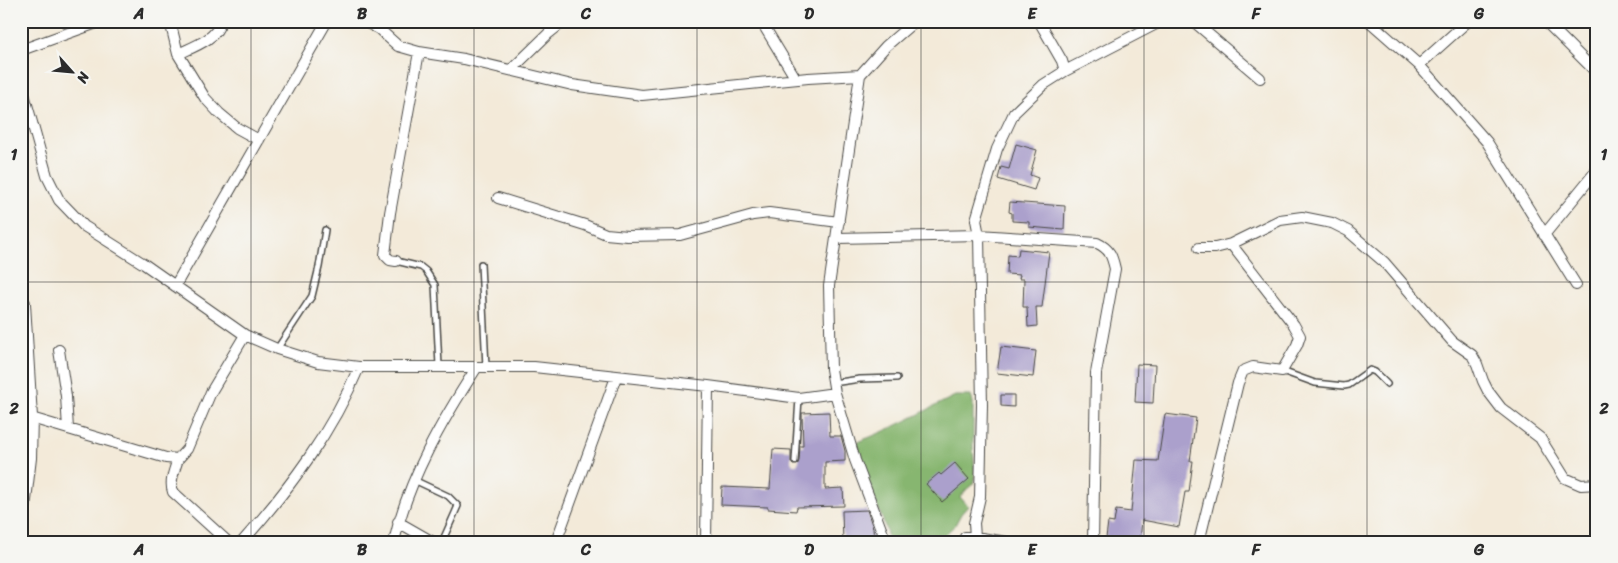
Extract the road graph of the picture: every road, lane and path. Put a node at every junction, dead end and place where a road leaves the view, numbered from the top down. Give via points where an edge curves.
1 (102, 21) edge
2 (170, 21) edge
3 (222, 21) edge
4 (327, 21) edge
5 (363, 21) edge
6 (564, 21) edge
7 (761, 21) edge
8 (1039, 21) edge
9 (1162, 21) edge
10 (1193, 21) edge
11 (1369, 21) edge
12 (1468, 21) edge
13 (1545, 21) edge
14 (911, 23) edge
15 (21, 52) edge
16 (419, 52) junction
17 (178, 54) junction
18 (1419, 65) junction
19 (512, 70) junction
20 (1065, 71) junction
21 (1597, 73) edge
22 (860, 75) junction
23 (1260, 78) dead end
24 (796, 79) junction
25 (21, 83) edge
26 (259, 140) junction
27 (1597, 170) edge
28 (498, 198) dead end
29 (838, 222) junction
30 (326, 230) dead end
31 (979, 235) junction
32 (1544, 235) junction
33 (837, 238) junction
34 (1231, 244) junction
35 (1199, 248) dead end
36 (396, 261) joint
37 (481, 264) dead end
38 (1576, 284) dead end
39 (175, 286) junction
40 (21, 304) edge
41 (244, 335) junction
42 (278, 348) junction
43 (59, 350) dead end
44 (359, 366) junction
45 (439, 366) junction
46 (481, 367) junction
47 (1282, 371) junction
48 (616, 376) junction
49 (897, 378) dead end
50 (1387, 384) dead end
51 (708, 386) junction
52 (834, 388) junction
53 (799, 398) junction
54 (28, 417) junction
55 (68, 429) junction
56 (178, 459) junction
57 (795, 461) dead end
58 (413, 479) junction
59 (1597, 484) edge
60 (21, 508) edge
61 (398, 522) junction
62 (965, 539) edge
63 (228, 542) edge
64 (242, 542) edge
65 (394, 542) edge
66 (433, 542) edge
67 (442, 542) edge
68 (556, 542) edge
69 (706, 542) edge
70 (886, 542) edge
71 (1007, 542) edge
72 (1093, 542) edge
73 (1198, 542) edge

1 - 15 street
2 - 17 street
3 - 17 street via 207,40
4 - 26 street
5 - 16 street via 379,29 398,46
6 - 19 street
7 - 24 street
8 - 20 street
9 - 20 street
10 - 23 street
11 - 18 street
12 - 18 street
13 - 21 street
14 - 22 street
16 - 19 street
16 - 36 street via 385,255
17 - 26 street via 219,113
18 - 32 street via 1486,142
19 - 24 street via 572,85 642,96
20 - 31 street via 1043,85 1014,113 997,149 976,220
22 - 24 street
22 - 29 street
25 - 39 street via 47,176 59,200 84,226
26 - 39 street
27 - 32 street
28 - 29 street via 606,234 627,236 680,235 769,212
29 - 33 street
30 - 42 lane via 312,296
31 - 33 street
31 - 62 street via 980,497 974,523
31 - 72 street via 1097,243 1112,255 1115,269 1096,373
32 - 38 street
33 - 52 street via 829,286
34 - 35 street
34 - 47 street via 1300,336
34 - 59 street via 1280,220 1302,217 1332,223 1348,231 1384,262 1452,340 1472,355 1488,391 1501,408 1540,438 1565,478 1580,485
36 - 45 lane via 421,267 435,285
37 - 46 lane
39 - 41 street
40 - 54 highway
41 - 42 street
41 - 56 street via 211,392 187,449
42 - 44 street via 318,362
43 - 55 street
44 - 45 street
44 - 64 street via 346,396 310,458
45 - 46 street
46 - 48 street via 534,367
46 - 58 street via 456,399
47 - 50 lane via 1315,383 1344,386 1370,370
47 - 73 street via 1252,367 1240,377
48 - 51 street
48 - 68 street
49 - 52 lane via 860,379
51 - 53 street
51 - 69 street
52 - 53 street
52 - 70 street via 855,460
53 - 57 lane
54 - 55 street
54 - 60 highway
55 - 56 street
56 - 63 street via 171,482 173,492
58 - 61 street
58 - 67 lane via 448,496 458,506
61 - 65 street
61 - 66 street
62 - 71 street

